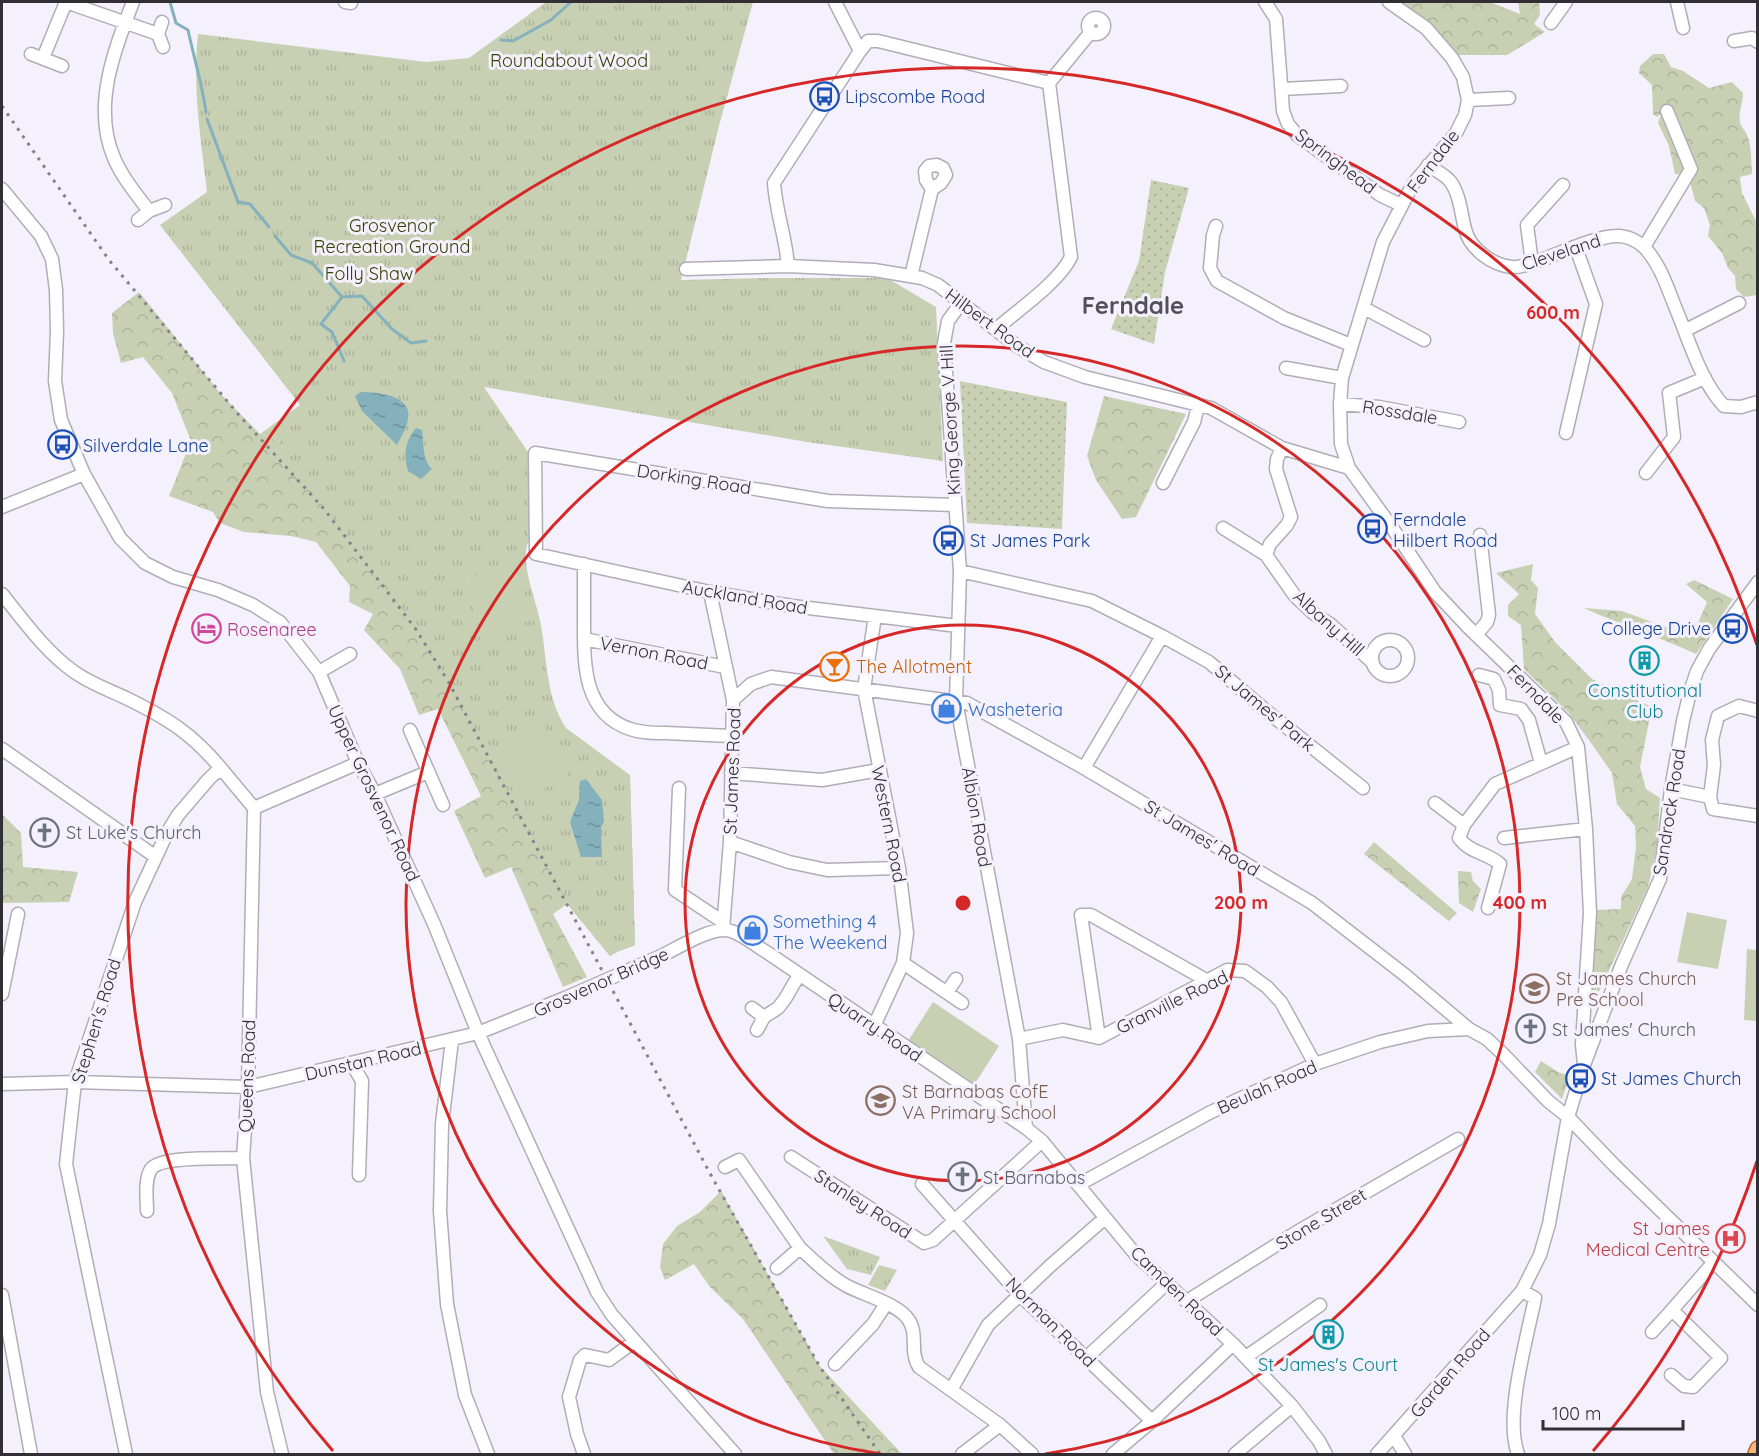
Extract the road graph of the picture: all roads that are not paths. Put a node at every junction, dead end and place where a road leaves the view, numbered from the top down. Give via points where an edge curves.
1 (66, 2) edge
2 (133, 2) edge
3 (835, 2) edge
4 (1266, 2) edge
5 (1389, 2) edge
6 (1566, 2) edge
7 (1677, 2) edge
8 (125, 22) junction
9 (1551, 23) dead end
10 (1683, 28) dead end
11 (1090, 33) dead end
12 (1734, 41) dead end
13 (1758, 42) edge
14 (163, 47) dead end
15 (860, 51) junction
16 (62, 66) dead end
17 (1049, 83) junction
18 (1341, 86) dead end
19 (1282, 89) junction
20 (1509, 98) dead end
21 (1468, 100) junction
22 (1667, 111) dead end
23 (1428, 165) junction
24 (1563, 184) dead end
25 (2, 189) edge
26 (932, 189) dead end
27 (1401, 205) junction
28 (165, 206) dead end
29 (149, 212) junction
30 (138, 220) dead end
31 (1216, 226) dead end
32 (1576, 248) junction
33 (1644, 248) junction
34 (1532, 263) junction
35 (788, 266) junction
36 (687, 269) dead end
37 (911, 276) junction
38 (961, 303) junction
39 (1739, 303) dead end
40 (1364, 308) junction
41 (996, 329) junction
42 (1686, 330) junction
43 (1424, 340) dead end
44 (1351, 345) junction
45 (1286, 368) dead end
46 (1342, 378) junction
47 (1705, 378) junction
48 (1758, 402) edge
49 (1340, 404) junction
50 (1198, 406) junction
51 (1459, 422) dead end
52 (1566, 433) dead end
53 (1282, 448) junction
54 (1349, 468) junction
55 (1646, 473) dead end
56 (84, 474) junction
57 (1163, 483) dead end
58 (955, 505) junction
59 (2, 507) edge
60 (1223, 528) dead end
61 (1480, 535) dead end
62 (536, 554) joint
63 (1266, 555) junction
64 (584, 564) junction
65 (960, 571) junction
66 (1758, 582) edge
67 (710, 592) junction
68 (2, 594) edge
69 (875, 616) junction
70 (958, 626) junction
71 (1476, 635) junction
72 (1162, 636) junction
73 (584, 639) junction
74 (350, 654) dead end
75 (1371, 661) dead end
76 (725, 667) junction
77 (319, 672) junction
78 (1479, 675) dead end
79 (864, 689) junction
80 (733, 700) junction
81 (956, 701) junction
82 (1758, 711) edge
83 (730, 736) junction
84 (402, 746) dead end
85 (1578, 747) junction
86 (2, 749) edge
87 (358, 763) junction
88 (1541, 763) junction
89 (1084, 768) junction
90 (879, 770) junction
91 (224, 772) junction
92 (428, 772) junction
93 (732, 773) junction
94 (679, 788) dead end
95 (1363, 788) dead end
96 (1671, 789) junction
97 (375, 794) junction
98 (1710, 797) junction
99 (1435, 803) dead end
100 (443, 805) dead end
101 (254, 808) junction
102 (1758, 816) edge
103 (1464, 825) junction
104 (1586, 829) junction
105 (1504, 838) dead end
106 (730, 842) junction
107 (156, 857) junction
108 (898, 868) junction
109 (1488, 908) dead end
110 (18, 914) dead end
111 (723, 925) junction
112 (903, 963) junction
113 (799, 975) junction
114 (956, 979) dead end
115 (1206, 980) junction
116 (947, 992) junction
117 (2, 994) edge
118 (962, 1003) dead end
119 (752, 1008) dead end
120 (764, 1017) junction
121 (874, 1026) junction
122 (1469, 1029) junction
123 (757, 1030) dead end
124 (478, 1033) junction
125 (1099, 1038) junction
126 (452, 1040) junction
127 (1019, 1040) junction
128 (351, 1064) junction
129 (1314, 1064) junction
130 (1584, 1065) junction
131 (75, 1082) junction
132 (2, 1084) edge
133 (248, 1088) junction
134 (1568, 1117) junction
135 (1026, 1128) junction
136 (1458, 1139) dead end
137 (1042, 1141) junction
138 (791, 1157) dead end
139 (243, 1158) junction
140 (725, 1167) dead end
141 (359, 1175) dead end
142 (922, 1185) dead end
143 (1078, 1185) junction
144 (147, 1211) dead end
145 (1105, 1218) junction
146 (954, 1220) junction
147 (800, 1248) junction
148 (1713, 1263) junction
149 (777, 1268) dead end
150 (1167, 1283) junction
151 (1522, 1291) junction
152 (1020, 1294) junction
153 (2, 1295) edge
154 (1187, 1301) junction
155 (886, 1304) junction
156 (1320, 1305) dead end
157 (1758, 1305) edge
158 (1672, 1310) junction
159 (1652, 1332) dead end
160 (635, 1341) junction
161 (1233, 1344) junction
162 (1246, 1357) junction
163 (1086, 1358) junction
164 (836, 1364) dead end
165 (1671, 1375) dead end
166 (951, 1390) junction
167 (1292, 1406) junction
168 (1152, 1421) junction
169 (1000, 1425) junction
170 (1394, 1436) junction
171 (1758, 1449) edge
172 (31, 1455) edge
173 (126, 1455) edge
174 (282, 1455) edge
175 (488, 1455) edge
176 (584, 1455) edge
177 (735, 1455) edge
178 (962, 1455) edge
179 (1032, 1455) edge
180 (1113, 1455) edge
181 (1235, 1455) edge
182 (1326, 1455) edge
183 (1377, 1455) edge
184 (1405, 1455) edge
185 (1518, 1455) edge
186 (1756, 1455) edge

1 - 8 street
1 - 16 street via 37,56
2 - 8 street
3 - 15 street
4 - 19 street, Springhead via 1276,19
5 - 21 street via 1426,28 1452,58
6 - 9 street
7 - 10 street
8 - 14 street via 160,28
8 - 29 street via 107,90 108,140 124,177
11 - 17 street
12 - 13 street
15 - 17 street via 868,41 878,41
15 - 35 street via 774,183
17 - 41 street via 1071,257 1056,278
18 - 19 street
19 - 27 street, Springhead via 1283,111 1298,136 1380,195
20 - 21 street
21 - 23 street, Ferndale via 1456,133
22 - 33 street via 1691,168
23 - 27 street, Ferndale
23 - 34 street, Cleveland via 1450,182 1465,232 1485,258 1514,268
24 - 34 street via 1527,225
25 - 56 street, Upper Grosvenor Road via 41,236 52,259 56,290 55,381 61,420
26 - 37 street
27 - 40 street, Ferndale via 1383,242
28 - 29 street
29 - 30 street
31 - 44 street via 1210,268 1216,281 1284,318
32 - 33 street, Cleveland via 1616,236 1632,239
32 - 34 street, Cleveland
32 - 52 street via 1596,304
33 - 42 street via 1666,279
35 - 36 street, Hilbert Road
35 - 37 street, Hilbert Road
37 - 38 street, Hilbert Road via 938,285
38 - 41 street, Hilbert Road
38 - 58 street, King George V Hill via 948,321 944,344
39 - 42 street
40 - 43 street
40 - 44 street, Ferndale
41 - 50 street, Hilbert Road via 1044,362 1085,377
42 - 47 street
44 - 46 street, Ferndale
45 - 46 street
46 - 49 street, Ferndale
47 - 48 street via 1724,406
47 - 55 street via 1669,393 1674,437
49 - 51 street, Rossdale
49 - 54 street, Ferndale via 1341,444
50 - 53 street, Hilbert Road via 1222,413
50 - 57 street
53 - 54 street, Hilbert Road
53 - 63 street via 1276,469 1291,517
54 - 71 street, Ferndale via 1435,592
56 - 59 street
56 - 77 street, Upper Grosvenor Road via 120,538 145,563 173,577 218,590 280,622
58 - 62 street, Dorking Road via 828,501 535,453
58 - 65 street, Albion Road
60 - 63 street, Albany Hill
61 - 71 street via 1489,615
62 - 64 street, Auckland Road
63 - 75 street, Albany Hill via 1295,596
64 - 67 street, Auckland Road
64 - 73 street
65 - 70 street, Albion Road
65 - 72 street, St James' Park via 1092,601
66 - 96 street, Sandrock Road via 1697,671
67 - 69 street, Auckland Road
67 - 76 street
68 - 91 street via 72,671 171,722 204,748
69 - 70 street, Auckland Road
69 - 79 street, Western Road
70 - 81 street, Albion Road
71 - 85 street, Ferndale via 1566,722
72 - 89 street
72 - 95 street, St James' Park via 1209,662
73 - 76 street, Vernon Road
73 - 83 street via 590,691 618,724 640,732
74 - 77 street
76 - 80 street
77 - 87 street, Upper Grosvenor Road
78 - 88 street via 1494,680 1500,705 1521,709 1529,720
79 - 80 street, St James Road via 771,677 751,684
79 - 81 street, St James Road
79 - 90 street, Western Road
80 - 83 street, St James Road
81 - 89 street, St James' Road via 967,703
81 - 127 street, Albion Road
82 - 98 street via 1739,706 1718,716 1712,740
83 - 93 street, St James Road
84 - 92 street via 412,735
85 - 88 street
85 - 104 street, Ferndale
86 - 107 street
87 - 97 street, Upper Grosvenor Road
87 - 101 street
88 - 103 street via 1496,784
89 - 122 street, St James' Road via 1312,903
90 - 93 street via 822,780
90 - 108 street, Western Road
91 - 101 street
91 - 107 street, Stephen's Road via 216,772 178,815
92 - 97 street
92 - 100 street
93 - 106 street, St James Road
94 - 111 street, Quarry Road via 675,890
96 - 98 street
96 - 130 street, Sandrock Road via 1660,879
97 - 124 street, Upper Grosvenor Road
98 - 102 street via 1713,809
99 - 103 street
101 - 133 street, Queens Road
103 - 109 street via 1459,838 1466,847 1500,864
104 - 105 street
104 - 130 street, Ferndale via 1590,913
106 - 108 street via 827,870
106 - 111 street, St James Road
107 - 131 street, Stephen's Road via 135,902
108 - 112 street, Western Road via 907,933
110 - 117 street
111 - 113 street, Quarry Road
111 - 124 street, Grosvenor Bridge, bridge via 661,956
112 - 116 street
112 - 121 street, Western Road
113 - 120 street via 778,1008
113 - 121 street, Quarry Road
114 - 116 street
115 - 125 street, Granville Road
115 - 125 street via 1091,915 1081,915
115 - 129 street, Granville Road via 1227,970 1245,971 1267,987 1281,1002
116 - 118 street
119 - 120 street
120 - 123 street
121 - 135 street, Quarry Road
122 - 129 street, Beulah Road via 1428,1031
122 - 134 street, St James' Road via 1487,1039
124 - 126 street, Dunstan Road
124 - 160 street, Upper Grosvenor Road via 597,1292
125 - 127 street, Granville Road via 1064,1030
126 - 128 street, Dunstan Road
126 - 175 street via 442,1124 440,1211 447,1304 465,1395
127 - 135 street, Albion Road
128 - 133 street, Dunstan Road
128 - 141 street via 362,1081
129 - 143 street, Beulah Road via 1209,1113
130 - 134 street, Sandrock Road
131 - 132 street, Dunstan Road
131 - 133 street, Dunstan Road
131 - 173 street, Stephen's Road via 66,1164
133 - 139 street, Queens Road
134 - 148 street, St James' Road
134 - 151 street, Garden Road via 1549,1224 1540,1255
135 - 137 street, Camden Road
136 - 154 street, Stone Street
137 - 143 street, Camden Road
137 - 146 street, Stanley Road
138 - 146 street, Stanley Road via 924,1243 933,1240
139 - 144 street via 172,1160 156,1165 150,1171
139 - 174 street, Queens Road via 267,1392
140 - 147 street via 739,1160
142 - 146 street, Norman Road
143 - 145 street, Camden Road
145 - 150 street, Camden Road via 1136,1255
145 - 152 street
146 - 152 street, Norman Road
147 - 149 street
147 - 155 street via 844,1285
148 - 157 street, St James' Road
148 - 158 street
150 - 154 street, Camden Road
150 - 163 street
151 - 170 street, Garden Road
151 - 185 street via 1535,1298 1515,1399
152 - 163 street, Norman Road
152 - 166 street via 988,1325
153 - 172 street
154 - 161 street, Camden Road
155 - 164 street
155 - 166 street via 898,1308 909,1319 914,1331 914,1361
156 - 162 street
158 - 159 street
158 - 165 street via 1721,1358 1693,1387 1684,1386
160 - 176 street via 609,1360 585,1355 580,1360 569,1397
160 - 177 street, Upper Grosvenor Road
161 - 162 street, Camden Road
161 - 168 street
162 - 167 street, Camden Road
163 - 168 street, Norman Road
166 - 169 street
167 - 181 street
167 - 182 street, Camden Road
168 - 180 street
169 - 178 street
169 - 179 street
170 - 183 street, Garden Road
170 - 184 street
171 - 186 main road

